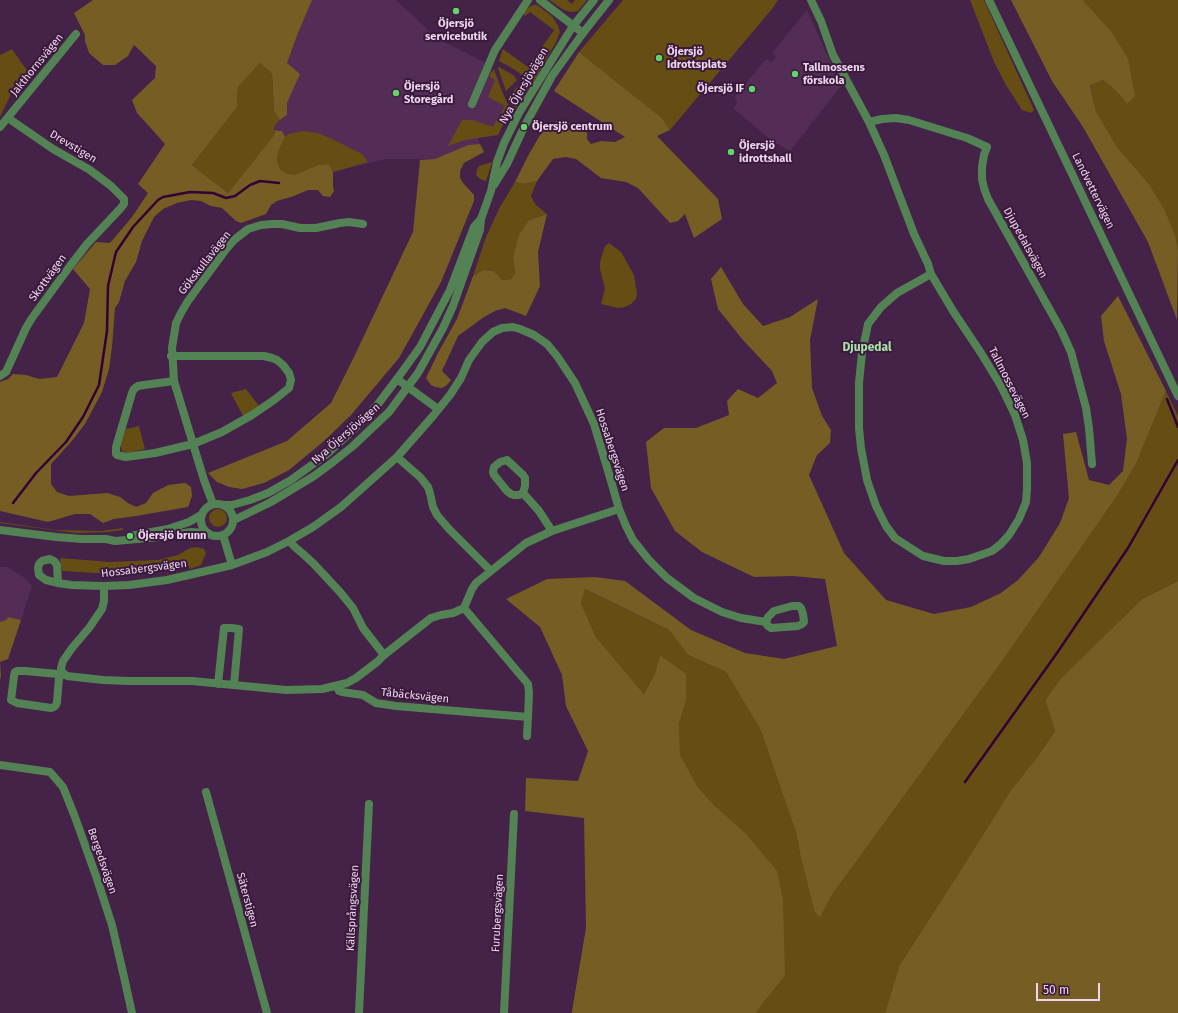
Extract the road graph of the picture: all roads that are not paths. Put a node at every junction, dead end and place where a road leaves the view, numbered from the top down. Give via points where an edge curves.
1 (528, 0) edge
2 (540, 0) edge
3 (594, 0) edge
4 (609, 0) edge
5 (811, 0) edge
6 (989, 0) edge
7 (573, 26) junction
8 (583, 33) junction
9 (76, 34) dead end
10 (472, 104) dead end
11 (8, 118) junction
12 (869, 122) junction
13 (0, 127) edge
14 (491, 191) junction
15 (124, 199) joint
16 (480, 219) junction
17 (363, 224) dead end
18 (931, 274) junction
19 (172, 356) junction
20 (0, 376) edge
21 (397, 379) junction
22 (174, 381) junction
23 (407, 387) junction
24 (1177, 394) edge
25 (438, 409) junction
26 (193, 444) junction
27 (397, 457) junction
28 (1092, 464) dead end
29 (523, 493) junction
30 (213, 504) junction
31 (224, 505) junction
32 (619, 509) junction
33 (201, 515) junction
34 (234, 520) junction
35 (0, 530) edge
36 (552, 531) junction
37 (208, 533) junction
38 (223, 535) junction
39 (106, 539) junction
40 (289, 540) junction
41 (232, 565) junction
42 (491, 570) junction
43 (58, 583) dead end
44 (104, 586) junction
45 (464, 608) junction
46 (766, 622) dead end
47 (384, 655) junction
48 (63, 673) junction
49 (218, 684) junction
50 (234, 685) junction
51 (336, 687) junction
52 (528, 717) junction
53 (528, 736) dead end
54 (0, 765) edge
55 (206, 792) dead end
56 (370, 804) dead end
57 (514, 814) dead end
58 (132, 1013) edge
59 (267, 1013) edge
60 (359, 1013) edge
61 (504, 1013) edge

1 - 10 street via 495,50
2 - 7 street
3 - 7 street, Nya Öjersjövägen
4 - 8 street, Nya Öjersjövägen
5 - 12 street, Tallmossevägen via 833,55
6 - 24 street, Landvettervägen
7 - 8 street
7 - 14 street, Nya Öjersjövägen via 519,113 504,143
8 - 14 street, Nya Öjersjövägen via 552,76
9 - 11 street, Jakthornsvägen
11 - 13 street, Jakthornsvägen
11 - 15 street, Drevstigen via 53,150 90,170
12 - 18 street, Tallmossevägen
12 - 28 street, Djupedalsvägen via 896,118 909,120 987,147 982,167 984,188 1071,352 1086,408
14 - 16 street, Nya Öjersjövägen
15 - 20 street, Skottvägen via 124,204 87,244 32,318 6,372
16 - 21 street, Nya Öjersjövägen via 474,227 450,290 420,347
16 - 23 street, Nya Öjersjövägen via 480,230 446,323 418,374
17 - 19 street, Gökskullavägen via 349,222 316,228 272,224 248,229 227,248 185,306 176,323
18 - 18 street, Tallmossevägen via 1008,401 1023,440 1027,463 1026,502 1009,535 992,551 957,561 923,556 895,538 886,526 867,480 859,428 859,383 868,324 881,307 897,293
19 - 22 street, Gökskullavägen
19 - 26 street via 264,356 283,365 291,380 289,388 252,415 222,432
21 - 23 street
21 - 31 street, Nya Öjersjövägen via 355,428 306,470 268,493 250,500
22 - 26 street, Gökskullavägen
22 - 26 street via 138,386 134,389 116,454 126,457
23 - 25 street
23 - 34 street, Nya Öjersjövägen via 388,412 333,462 271,502
25 - 27 street, Hossabergsvägen
25 - 32 street, Hossabergsvägen via 454,389 476,349 492,332 513,327 534,335 547,344 578,389 594,424
26 - 30 street, Gökskullavägen
27 - 40 street, Hossabergsvägen via 341,507
27 - 42 street via 428,487 437,515
29 - 29 street via 526,486 525,478 510,461 504,460 494,467 494,475 507,491 514,495
29 - 36 street
30 - 31 street, Nya Öjersjövägen
30 - 33 street via 204,509
31 - 34 street via 231,511
32 - 36 street
32 - 46 street, Hossabergsvägen via 634,540 667,578 694,598 722,612
33 - 37 street via 202,527
33 - 39 street via 168,529
34 - 38 street, Nya Öjersjövägen via 231,529
35 - 39 street via 56,537
36 - 42 street via 526,543
37 - 38 street
37 - 39 street via 192,532 122,541
38 - 41 street
40 - 41 street, Hossabergsvägen via 267,552
40 - 47 street via 340,592
41 - 44 street, Hossabergsvägen via 167,580
42 - 45 street via 476,583
43 - 44 street, Hossabergsvägen
44 - 48 street, Tåbäcksvägen via 102,609 63,661
45 - 47 street via 453,614 431,618
45 - 52 street via 528,684
47 - 51 street via 356,678
48 - 48 street, Tåbäcksvägen via 25,670 15,672 11,700 54,707 57,702 59,678
48 - 49 street, Tåbäcksvägen via 67,676 103,680
49 - 50 street, Tåbäcksvägen
49 - 50 street via 224,628 239,629
50 - 51 street, Tåbäcksvägen via 286,690
51 - 52 street, Tåbäcksvägen via 338,691 363,695 376,704
52 - 53 street
54 - 58 street, Bergedsvägen via 50,772 63,787 112,925
55 - 59 street, Säterstigen
56 - 60 street, Källsprångsvägen
57 - 61 street, Furubergsvägen

